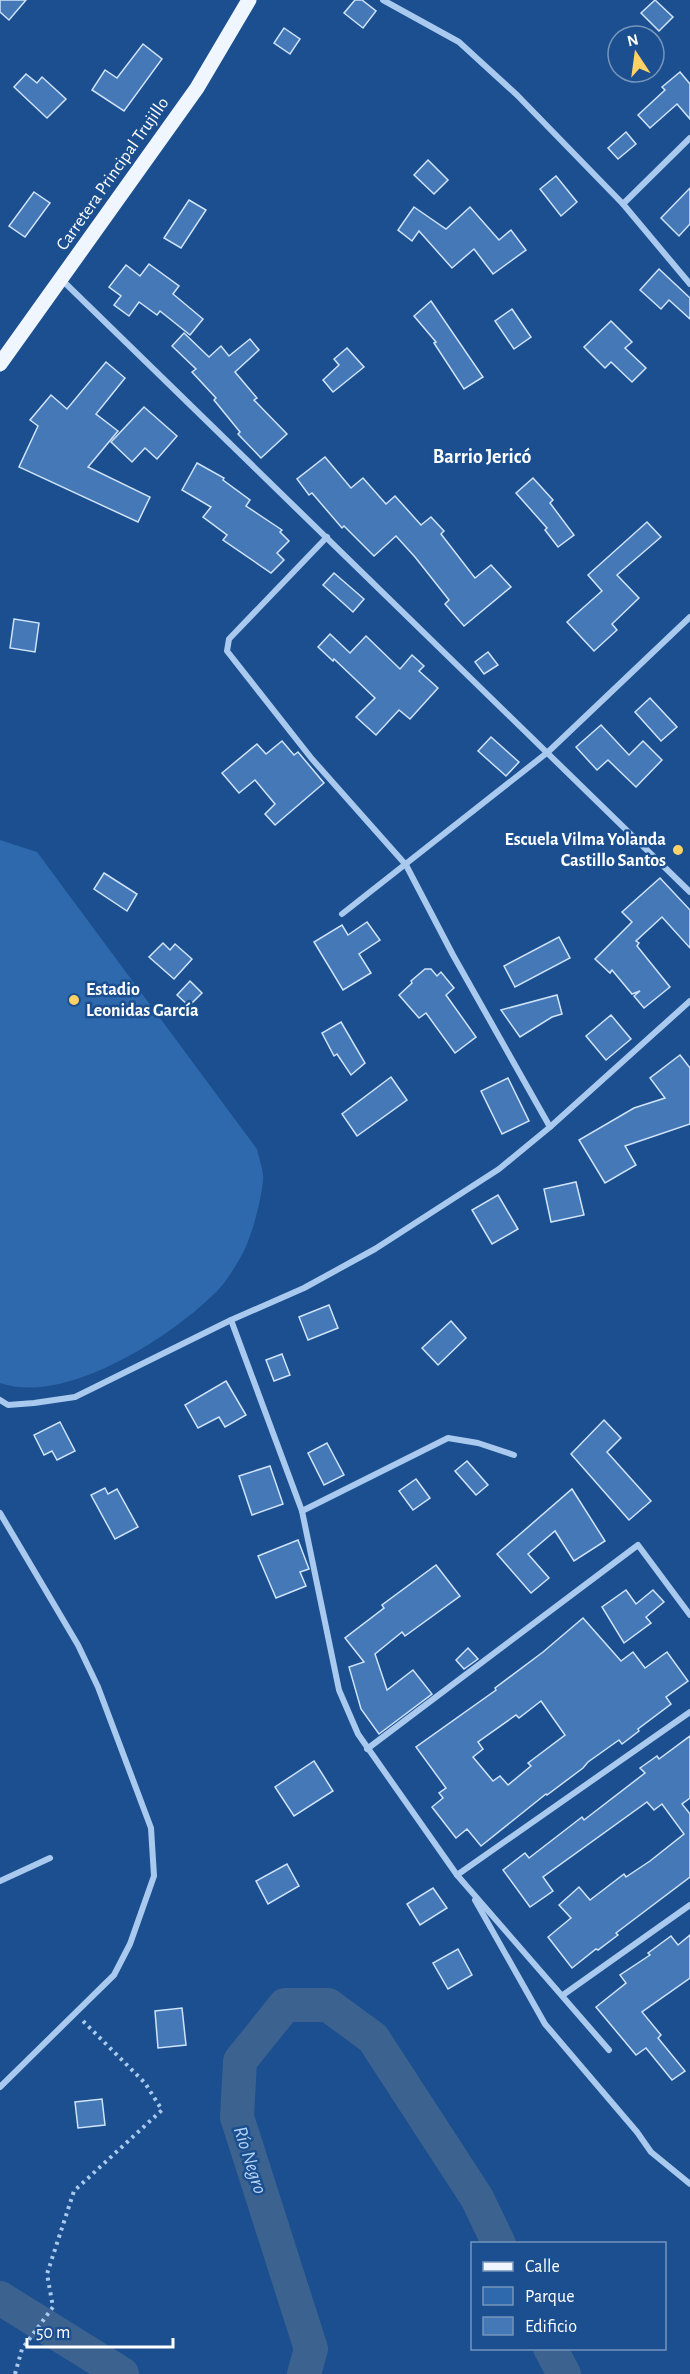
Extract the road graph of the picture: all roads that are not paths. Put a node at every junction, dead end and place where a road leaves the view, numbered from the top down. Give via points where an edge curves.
1 (249, 0) edge
2 (383, 0) edge
3 (690, 138) edge
4 (623, 204) junction
5 (62, 280) junction
6 (690, 284) edge
7 (0, 364) edge
8 (327, 537) junction
9 (690, 617) edge
10 (548, 752) junction
11 (406, 865) junction
12 (690, 892) edge
13 (342, 915) dead end
14 (690, 1001) edge
15 (550, 1127) junction
16 (231, 1320) junction
17 (0, 1400) edge
18 (514, 1455) dead end
19 (302, 1511) junction
20 (0, 1513) edge
21 (690, 1615) edge
22 (690, 1712) edge
23 (367, 1749) junction
24 (50, 1858) dead end
25 (457, 1875) junction
26 (0, 1881) edge
27 (470, 1891) junction
28 (690, 1905) edge
29 (563, 1995) junction
30 (609, 2050) dead end
31 (0, 2087) edge
32 (690, 2184) edge

1 - 5 main road, Carretera Principal Trujillo via 197,88
2 - 4 street via 459,42
3 - 4 street
4 - 6 street
5 - 7 main road, Carretera Principal Trujillo
5 - 8 street
8 - 10 street
8 - 11 street via 229,639 227,651 312,759
9 - 10 street
10 - 11 street
10 - 12 street
11 - 13 street
11 - 15 street
14 - 15 street
15 - 16 street via 499,1168 375,1249 304,1288
16 - 17 street via 75,1396 34,1403 8,1404
16 - 19 street
18 - 19 street via 448,1438
19 - 23 street via 339,1690
20 - 31 street via 92,1673 151,1828 154,1876 130,1944 114,1975
21 - 23 street via 638,1545
22 - 25 street
23 - 25 street
24 - 26 street
25 - 27 street
27 - 29 street
27 - 32 street via 545,2024 651,2152
28 - 29 street
29 - 30 street

